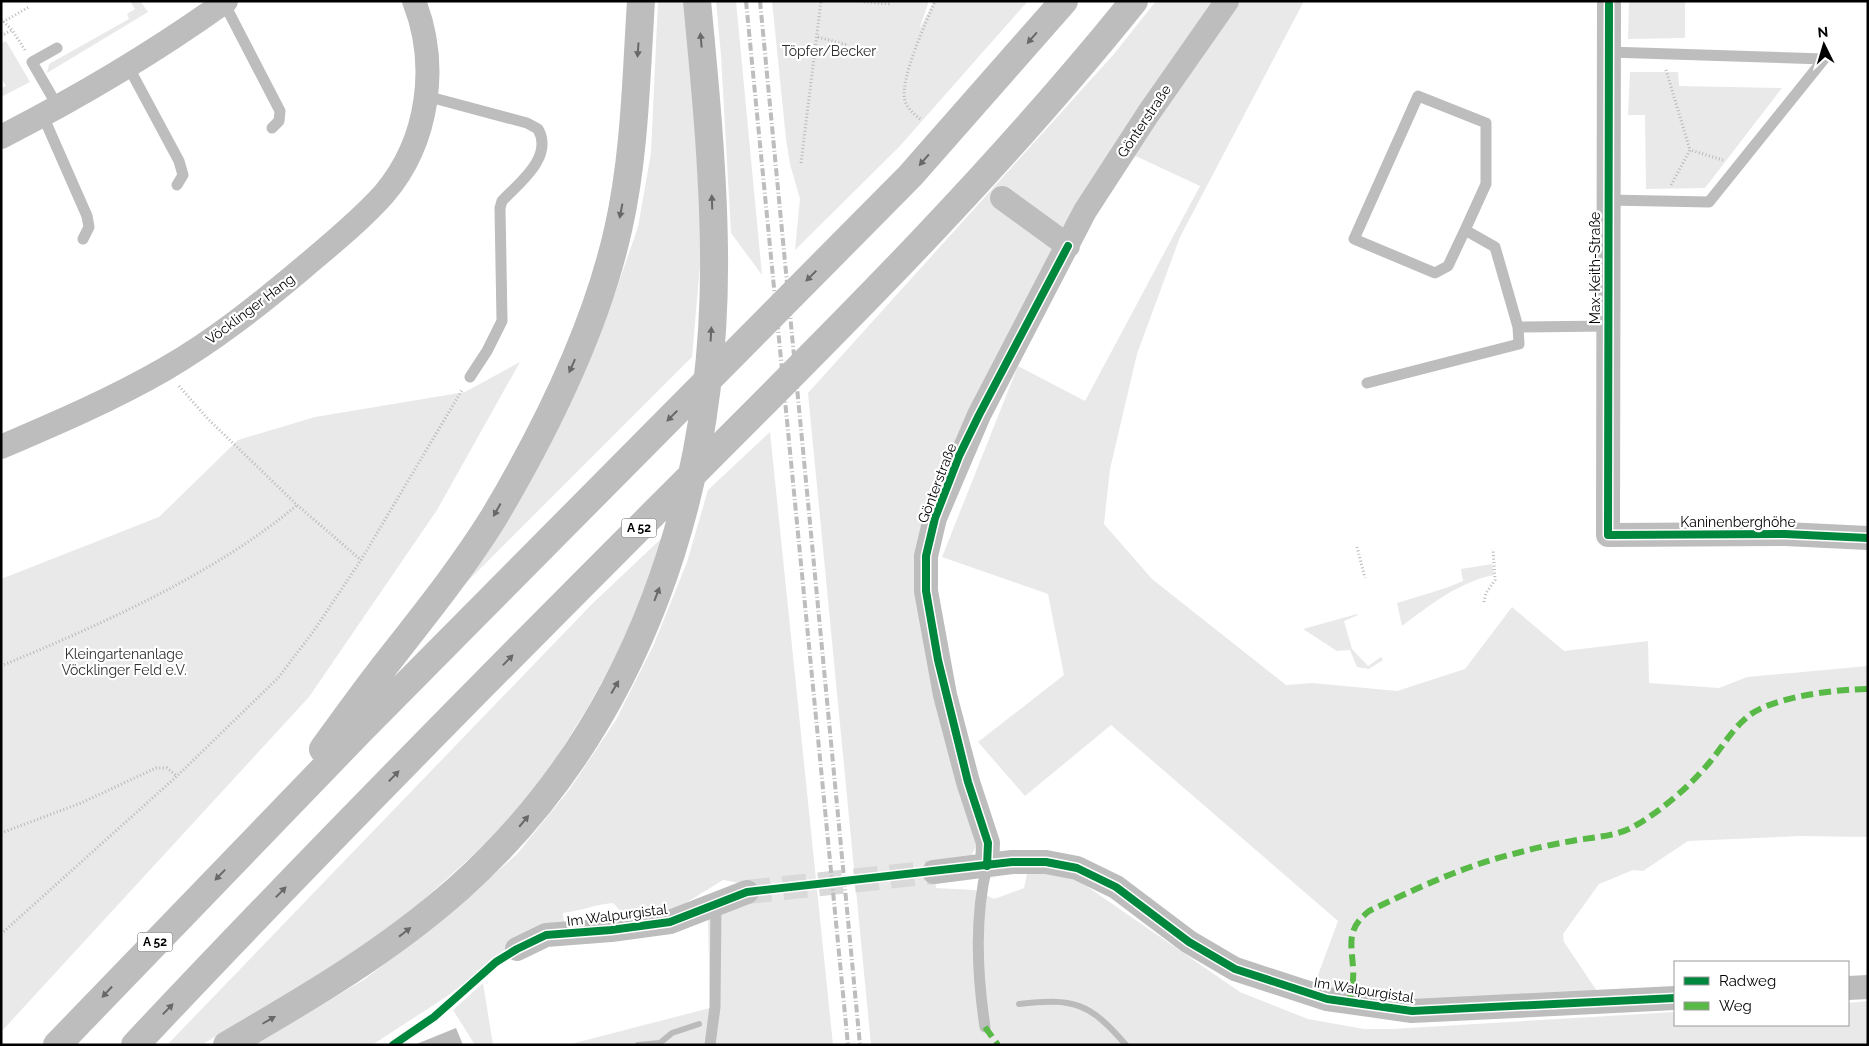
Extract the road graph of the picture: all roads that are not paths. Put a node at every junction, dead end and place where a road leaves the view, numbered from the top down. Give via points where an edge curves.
1 (414, 1) edge
2 (641, 1) edge
3 (697, 1) edge
4 (1064, 1) edge
5 (1134, 1) edge
6 (1227, 1) edge
7 (1609, 1) edge
8 (222, 3) edge
9 (57, 48) dead end
10 (1609, 52) junction
11 (128, 66) junction
12 (426, 96) junction
13 (51, 111) junction
14 (272, 128) dead end
15 (1, 136) edge
16 (177, 185) dead end
17 (1002, 198) dead end
18 (1608, 200) junction
19 (1465, 230) junction
20 (83, 239) dead end
21 (1068, 246) junction
22 (1608, 326) junction
23 (1518, 327) junction
24 (470, 378) road end
25 (1367, 383) dead end
26 (1, 447) edge
27 (1608, 535) joint
28 (1868, 538) edge
29 (254, 840) junction
30 (987, 866) junction
31 (934, 872) tunnel mouth
32 (747, 892) tunnel mouth
33 (716, 904) junction
34 (517, 949) dead end
35 (1868, 987) edge
36 (1849, 988) edge
37 (1674, 998) edge
38 (985, 1027) dead end
39 (57, 1045) edge
40 (134, 1045) edge
41 (227, 1045) edge
42 (710, 1045) edge

1 - 12 street, Vöcklinger Hang via 427,54
2 -> 29 highway via 632,148 618,231 587,331 559,394 493,518 468,555
41 -> 3 highway via 369,959 482,867 564,769 601,713 639,640 682,521 698,446 709,366 714,251 709,126
4 -> 29 highway, A 52 via 910,176
40 -> 5 highway, A 52 via 568,599 859,309 1032,123
6 - 21 street, Gönterstraße via 1085,211
7 - 10 street, Max-Keith-Straße
8 - 11 street
8 - 14 lane via 280,111 279,120
9 - 13 lane via 32,62
10 - 18 street, Max-Keith-Straße
10 - 18 lane via 1824,59 1709,202
11 - 13 street
11 - 16 lane via 179,160 184,175
12 - 24 lane via 527,123 538,130 542,141 538,161 502,200 502,321
12 - 26 street, Vöcklinger Hang via 414,142 400,171 383,194 266,299 165,368
13 - 15 street
13 - 20 lane via 87,216 89,227
17 - 21 street
18 - 22 street, Max-Keith-Straße
19 - 19 lane via 1486,184 1486,123 1418,96 1354,239 1435,273 1448,266
19 - 23 lane via 1495,247
21 - 30 street, Gönterstraße via 959,456 935,518 926,556 926,591 938,660 968,782 988,843
22 - 23 lane
22 - 27 street, Max-Keith-Straße
23 - 25 lane via 1519,344
27 - 28 street, Kaninenberghöhe via 1785,534
29 -> 39 highway, A 52
30 - 31 street, Im Walpurgistal
30 - 37 street, Im Walpurgistal via 1046,862 1077,868 1116,887 1189,942 1235,969 1326,999 1412,1011
30 - 38 lane via 978,921
32 - 33 street, Im Walpurgistal
33 - 34 street, Im Walpurgistal via 670,922 546,935
33 - 42 lane via 715,1007
35 - 36 street

